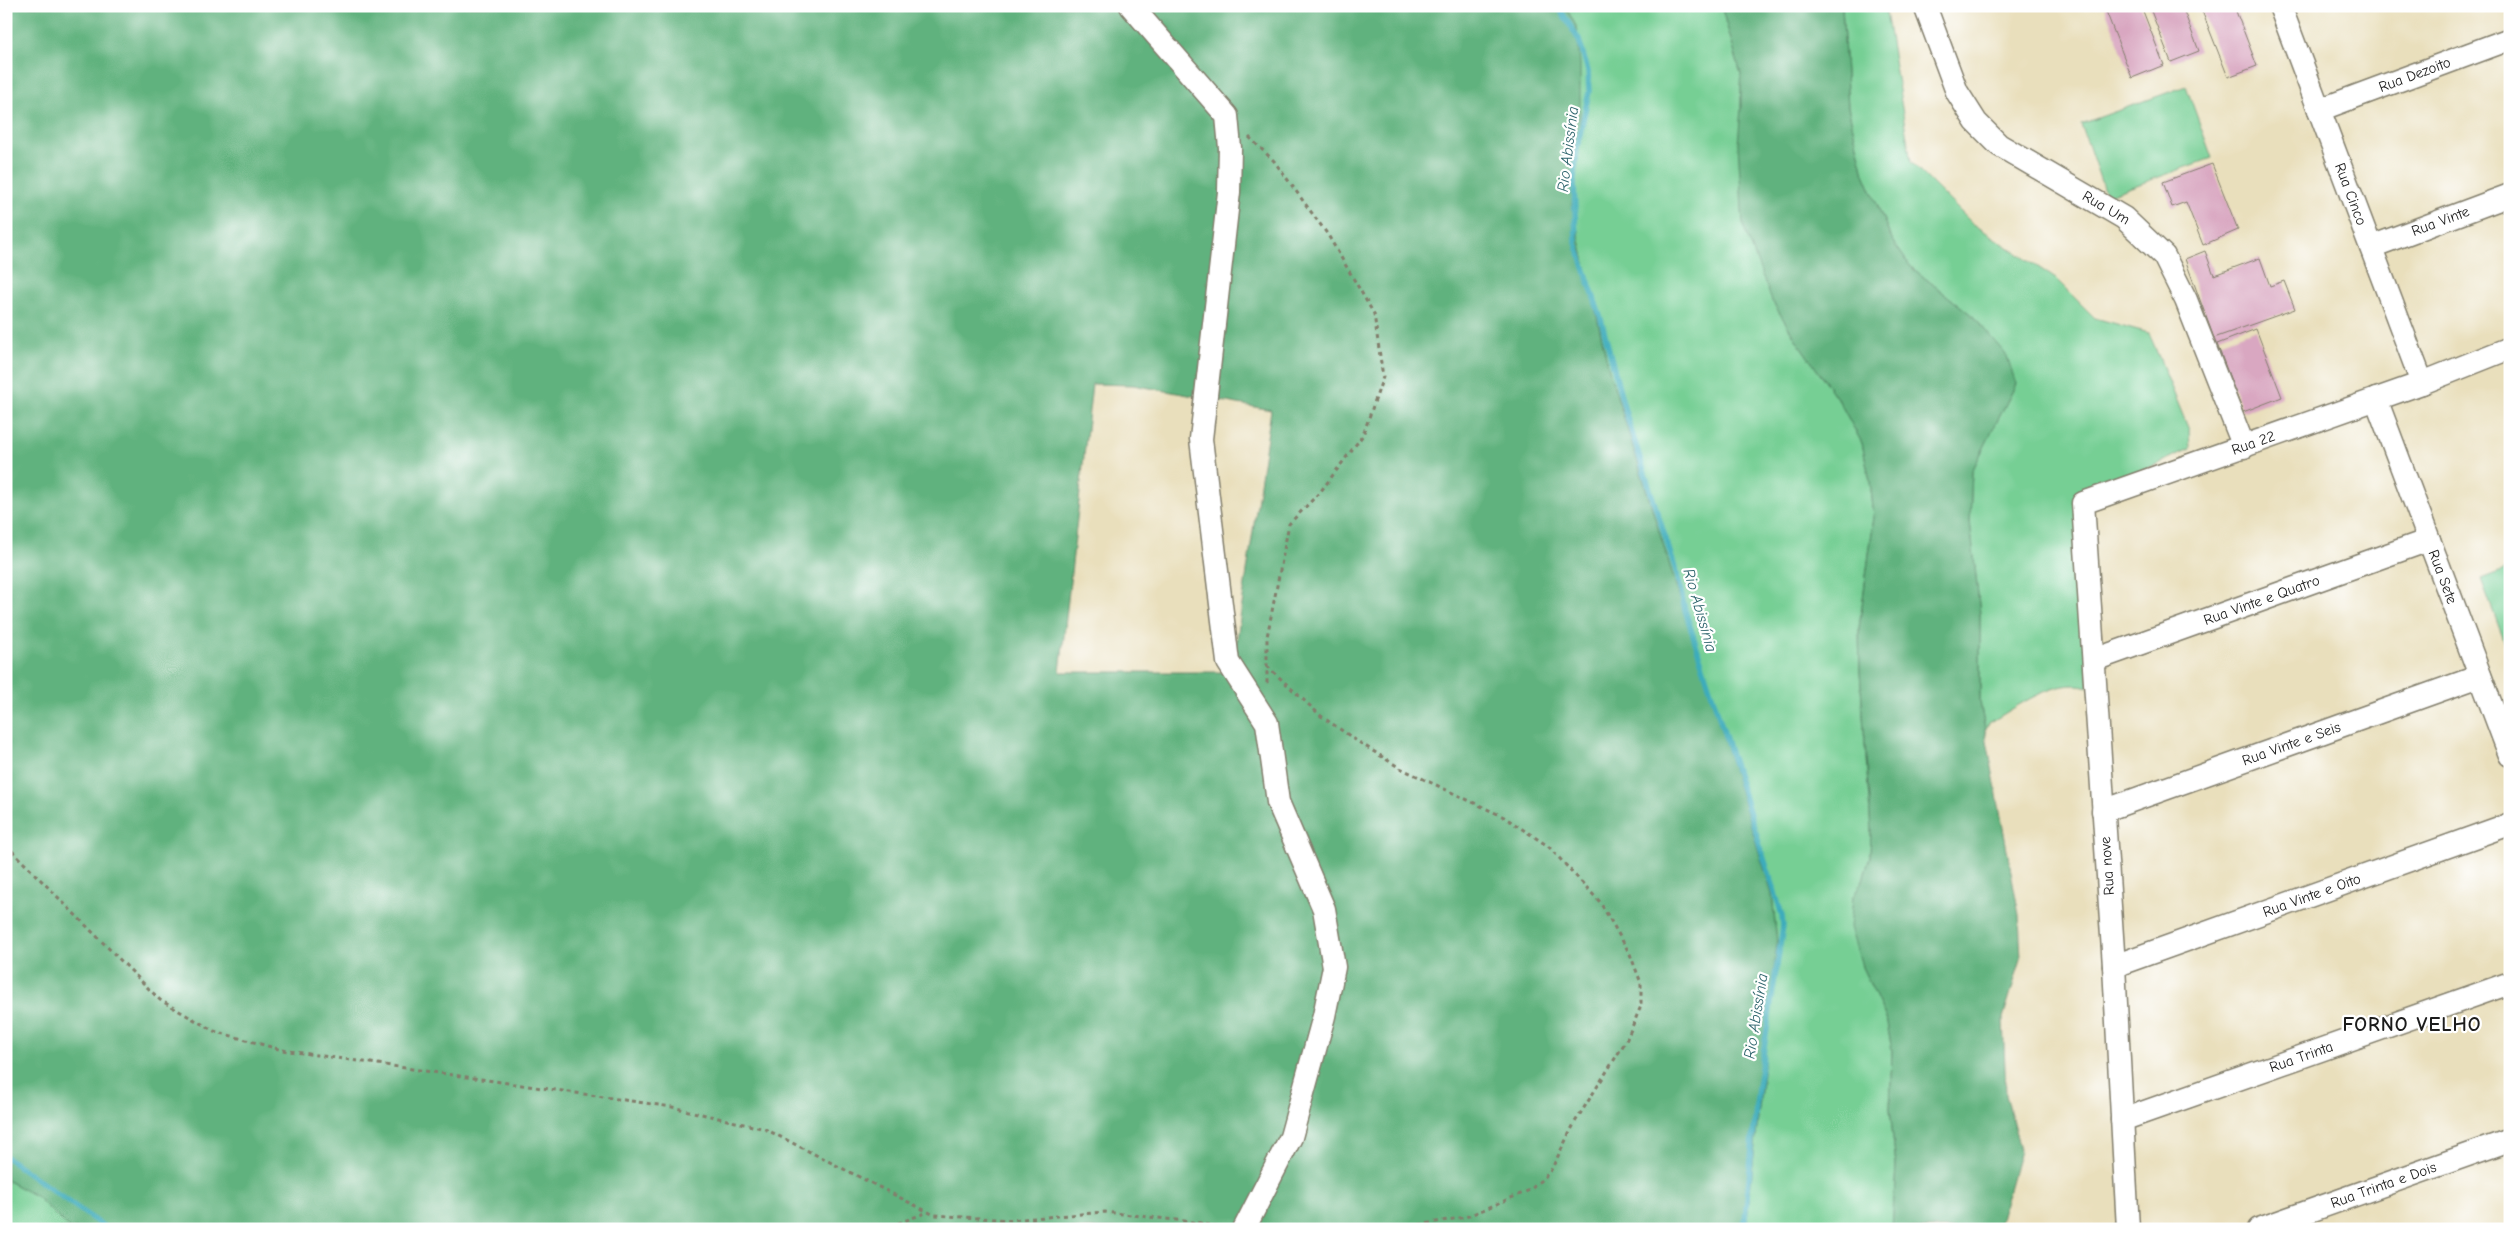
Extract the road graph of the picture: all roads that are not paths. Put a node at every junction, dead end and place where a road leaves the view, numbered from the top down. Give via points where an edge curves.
1 (1130, 6) edge
2 (1925, 6) edge
3 (2280, 6) edge
4 (2510, 38) edge
5 (2319, 110) junction
6 (2510, 195) edge
7 (2371, 247) junction
8 (2510, 348) edge
9 (2422, 383) junction
10 (2376, 400) junction
11 (2244, 447) junction
12 (2083, 503) joint
13 (2429, 540) junction
14 (2094, 660) junction
15 (2480, 676) junction
16 (2510, 755) edge
17 (2103, 811) junction
18 (2510, 824) edge
19 (2114, 966) junction
20 (2510, 983) edge
21 (2122, 1120) junction
22 (2510, 1140) edge
23 (1244, 1229) edge
24 (2128, 1229) edge
25 (2259, 1229) edge

1 - 23 street via 1227,116 1229,192 1201,438 1228,662 1268,723 1278,802 1324,909 1334,967 1291,1136
2 - 11 street, Rua Um via 1957,92 1976,122 1999,145 2124,218 2164,256 2186,300
3 - 5 street, Rua Cinco
4 - 5 street, Rua Dezoito
5 - 7 street, Rua Cinco
6 - 7 street, Rua Vinte
7 - 9 street, Rua Cinco
8 - 9 street, Rua 22
9 - 10 street, Rua 22
10 - 11 street, Rua 22
10 - 13 street, Rua Sete
11 - 12 street, Rua 22
12 - 14 street, Rua nove
13 - 14 street, Rua Vinte e Quatro
13 - 15 street, Rua Sete
14 - 17 street, Rua nove
15 - 16 street, Rua Sete
15 - 17 street, Rua Vinte e Seis
17 - 19 street, Rua nove
18 - 19 street, Rua Vinte e Oito
19 - 21 street, Rua nove
20 - 21 street, Rua Trinta
21 - 24 street, Rua nove
22 - 25 street, Rua Trinta e Dois

